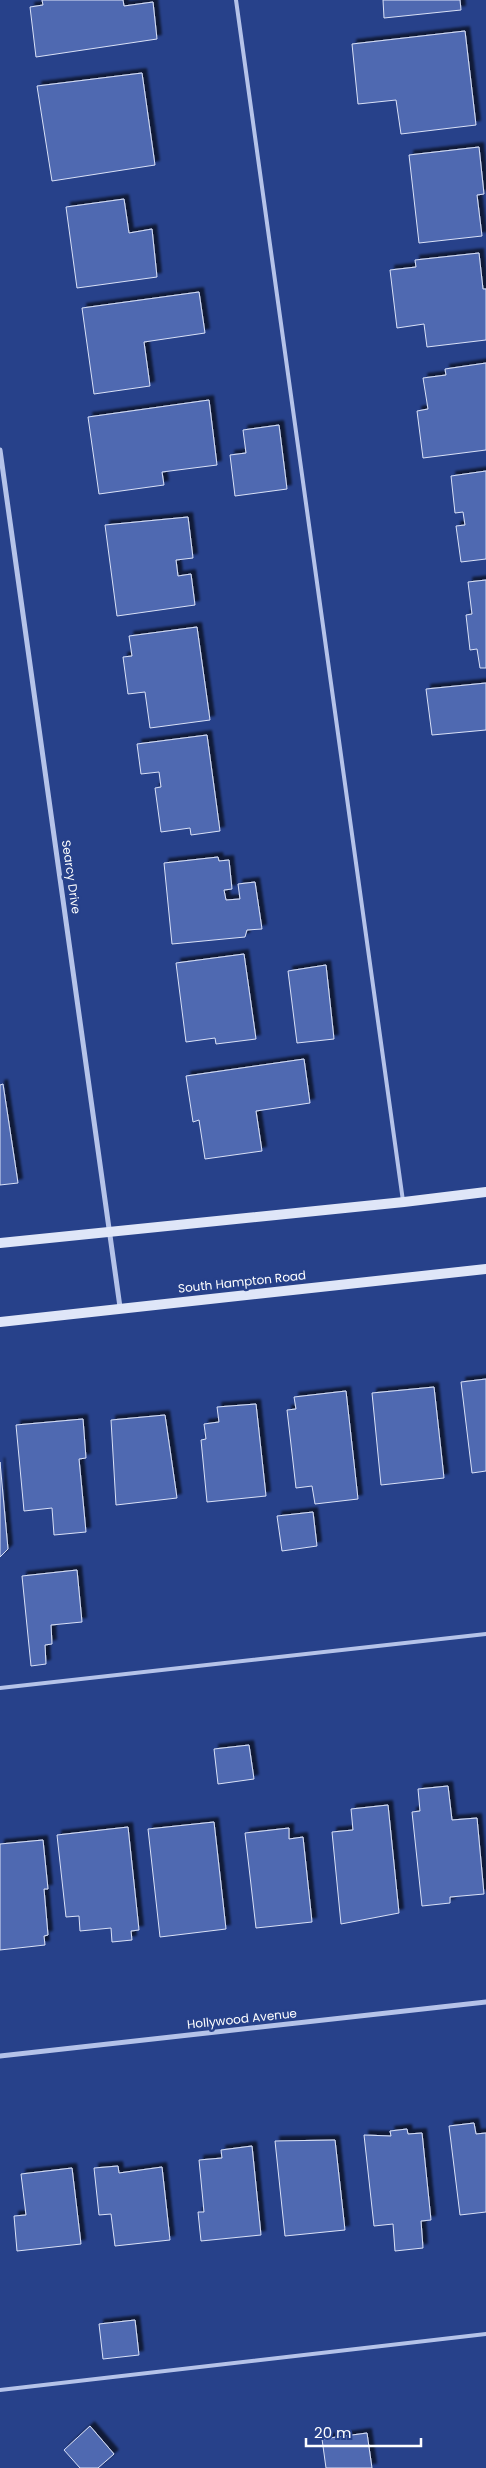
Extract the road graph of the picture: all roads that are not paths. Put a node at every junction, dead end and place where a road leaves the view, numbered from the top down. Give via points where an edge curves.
1 (236, 0) edge
2 (0, 450) edge
3 (486, 1192) edge
4 (404, 1202) junction
5 (111, 1232) junction
6 (0, 1243) edge
7 (486, 1269) edge
8 (120, 1307) junction
9 (0, 1322) edge
10 (486, 1634) edge
11 (0, 1688) edge
12 (486, 2002) edge
13 (0, 2056) edge
14 (486, 2334) edge
15 (0, 2390) edge

1 - 4 lane
2 - 5 street, Searcy Drive
3 - 4 main road
4 - 5 main road
5 - 6 main road
5 - 8 street, Searcy Drive
7 - 8 main road, South Hampton Road
8 - 9 main road, South Hampton Road
10 - 11 lane
12 - 13 street, Hollywood Avenue
14 - 15 lane

